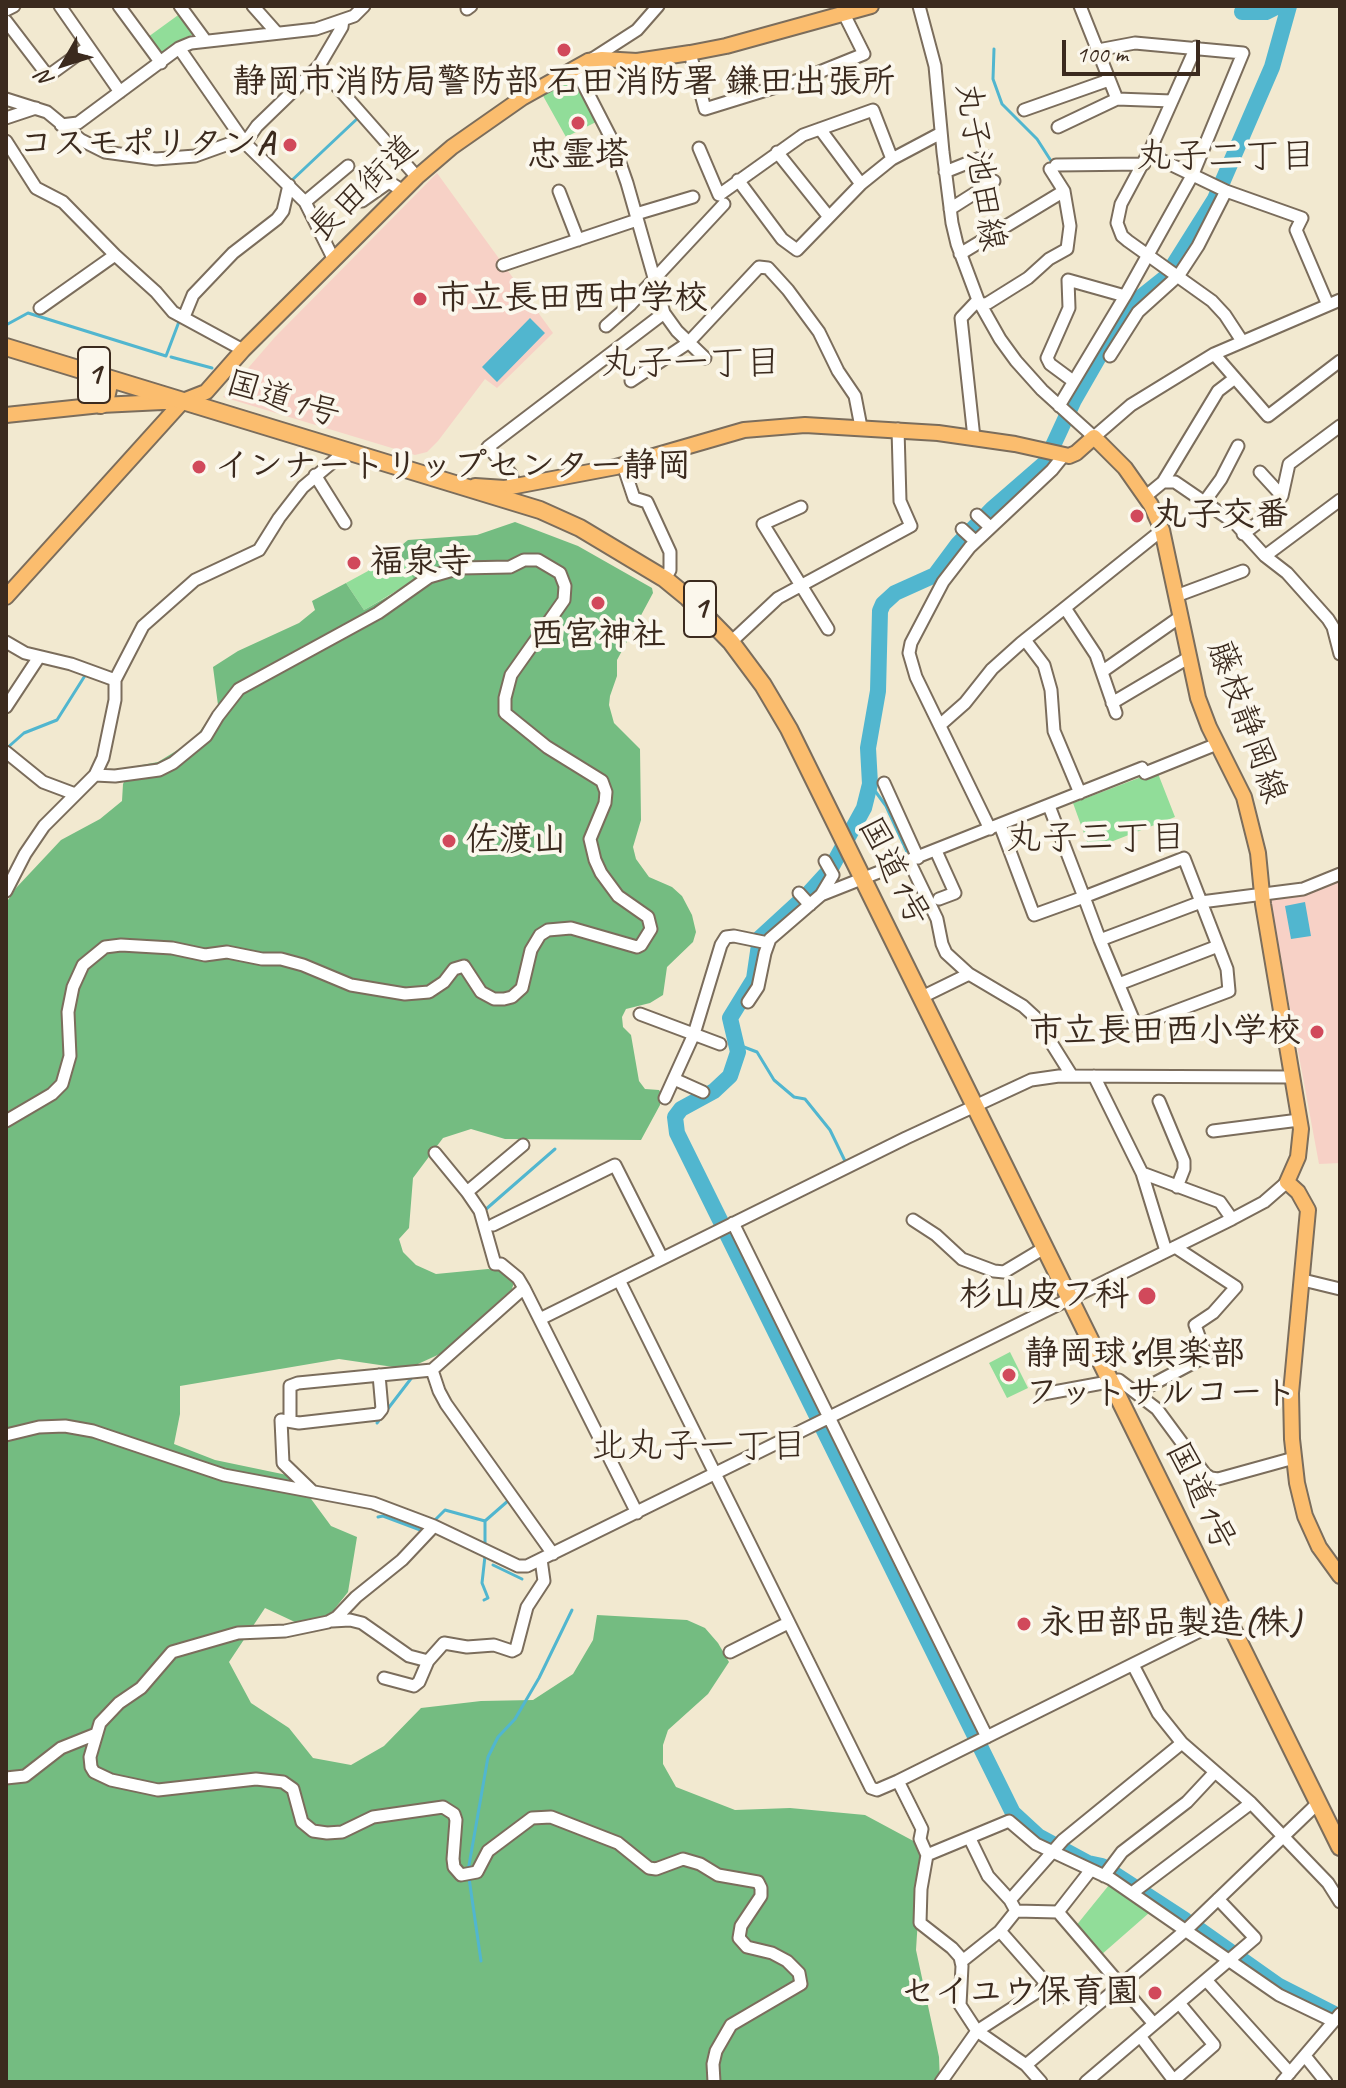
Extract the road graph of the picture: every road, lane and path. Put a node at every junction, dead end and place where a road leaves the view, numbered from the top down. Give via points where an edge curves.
1 (14, 6) edge
2 (60, 6) edge
3 (119, 6) edge
4 (180, 6) edge
5 (253, 6) edge
6 (364, 6) edge
7 (658, 6) edge
8 (871, 6) edge
9 (919, 6) edge
10 (1080, 6) edge
11 (6, 10) edge
12 (840, 11) edge
13 (343, 20) junction
14 (6, 21) edge
15 (277, 33) junction
16 (205, 40) junction
17 (88, 47) junction
18 (1196, 47) junction
19 (179, 48) junction
20 (1098, 50) junction
21 (690, 53) junction
22 (161, 63) junction
23 (582, 64) junction
24 (319, 66) junction
25 (1109, 80) junction
26 (120, 92) junction
27 (6, 99) edge
28 (1117, 99) junction
29 (1172, 101) junction
30 (36, 108) junction
31 (1024, 110) dead end
32 (6, 118) edge
33 (60, 125) junction
34 (1058, 127) dead end
35 (820, 129) junction
36 (941, 133) junction
37 (6, 141) edge
38 (245, 143) junction
39 (699, 148) dead end
40 (777, 152) junction
41 (985, 156) dead end
42 (892, 159) junction
43 (1146, 159) junction
44 (348, 166) dead end
45 (945, 172) junction
46 (1193, 174) junction
47 (417, 177) junction
48 (738, 180) junction
49 (994, 181) dead end
50 (861, 184) junction
51 (289, 185) junction
52 (403, 191) junction
53 (559, 191) dead end
54 (1064, 191) junction
55 (1226, 191) junction
56 (693, 197) dead end
57 (362, 201) dead end
58 (305, 202) junction
59 (724, 204) dead end
60 (950, 209) junction
61 (636, 217) junction
62 (829, 217) junction
63 (578, 240) junction
64 (960, 254) junction
65 (115, 255) junction
66 (1149, 256) junction
67 (334, 260) junction
68 (503, 265) dead end
69 (1179, 275) junction
70 (653, 279) junction
71 (1125, 296) junction
72 (1340, 300) edge
73 (979, 302) junction
74 (1328, 305) junction
75 (40, 308) dead end
76 (664, 313) junction
77 (184, 317) junction
78 (606, 326) dead end
79 (1098, 341) junction
80 (1242, 341) junction
81 (688, 343) junction
82 (6, 347) edge
83 (243, 350) junction
84 (1214, 354) junction
85 (705, 358) dead end
86 (1340, 361) edge
87 (94, 375) junction
88 (1235, 378) junction
89 (631, 381) dead end
90 (1073, 381) junction
91 (183, 401) junction
92 (101, 405) junction
93 (1065, 412) junction
94 (6, 415) edge
95 (1340, 426) edge
96 (861, 427) junction
97 (898, 429) junction
98 (1094, 437) junction
99 (974, 438) junction
100 (1238, 446) dead end
101 (347, 450) junction
102 (1056, 453) junction
103 (623, 465) junction
104 (1260, 472) dead end
105 (315, 475) junction
106 (549, 478) junction
107 (1163, 482) junction
108 (467, 486) junction
109 (515, 486) junction
110 (1146, 496) junction
111 (1282, 496) junction
112 (1340, 500) edge
113 (1205, 501) junction
114 (801, 507) dead end
115 (540, 510) junction
116 (977, 515) dead end
117 (345, 523) dead end
118 (990, 527) junction
119 (962, 529) dead end
120 (1162, 530) junction
121 (1243, 534) junction
122 (975, 541) junction
123 (1265, 556) junction
124 (1243, 571) dead end
125 (665, 579) junction
126 (801, 584) junction
127 (1176, 596) junction
128 (6, 597) edge
129 (1065, 608) junction
130 (1340, 609) edge
131 (1180, 617) junction
132 (1328, 619) junction
133 (828, 629) dead end
134 (1025, 640) junction
135 (6, 642) edge
136 (731, 642) junction
137 (1340, 654) edge
138 (39, 657) junction
139 (1188, 658) junction
140 (1103, 671) junction
141 (115, 680) junction
142 (6, 707) edge
143 (940, 725) junction
144 (1217, 744) junction
145 (7, 752) edge
146 (95, 775) junction
147 (884, 783) dead end
148 (1080, 793) junction
149 (75, 794) junction
150 (1049, 806) junction
151 (995, 827) junction
152 (936, 851) junction
153 (914, 859) junction
154 (825, 861) dead end
155 (1340, 874) edge
156 (864, 879) junction
157 (6, 891) edge
158 (799, 893) dead end
159 (821, 895) junction
160 (1263, 896) junction
161 (1084, 897) junction
162 (939, 899) dead end
163 (1201, 902) junction
164 (810, 905) junction
165 (1100, 940) junction
166 (768, 943) junction
167 (1218, 946) junction
168 (969, 974) junction
169 (1119, 984) junction
170 (922, 997) junction
171 (748, 1002) dead end
172 (640, 1014) dead end
173 (694, 1034) junction
174 (720, 1044) dead end
175 (1072, 1076) junction
176 (1094, 1076) junction
177 (1292, 1077) junction
178 (674, 1079) junction
179 (703, 1092) dead end
180 (665, 1098) dead end
181 (1159, 1101) dead end
182 (974, 1106) junction
183 (1299, 1120) junction
184 (6, 1121) edge
185 (1213, 1131) dead end
186 (523, 1145) dead end
187 (435, 1153) dead end
188 (1142, 1173) junction
189 (1287, 1182) junction
190 (1177, 1187) junction
191 (467, 1192) junction
192 (1232, 1219) junction
193 (913, 1220) dead end
194 (493, 1225) dead end
195 (726, 1226) junction
196 (1044, 1248) junction
197 (1171, 1249) junction
198 (662, 1258) junction
199 (619, 1280) junction
200 (1303, 1280) junction
201 (524, 1288) junction
202 (1340, 1289) edge
203 (1070, 1299) junction
204 (540, 1319) junction
205 (432, 1370) junction
206 (379, 1375) junction
207 (1110, 1381) junction
208 (1138, 1392) junction
209 (1043, 1394) dead end
210 (824, 1420) junction
211 (290, 1421) junction
212 (6, 1435) edge
213 (1294, 1458) junction
214 (715, 1474) junction
215 (313, 1491) junction
216 (637, 1513) junction
217 (434, 1526) junction
218 (553, 1554) junction
219 (541, 1559) junction
220 (1340, 1576) edge
221 (1226, 1618) junction
222 (328, 1622) junction
223 (788, 1623) junction
224 (730, 1652) dead end
225 (428, 1661) junction
226 (1133, 1665) junction
227 (384, 1678) dead end
228 (96, 1734) junction
229 (980, 1740) junction
230 (1182, 1743) junction
231 (1215, 1772) junction
232 (6, 1778) edge
233 (898, 1781) junction
234 (1251, 1803) junction
235 (1318, 1803) junction
236 (1283, 1837) junction
237 (970, 1839) junction
238 (1340, 1847) edge
239 (1056, 1848) junction
240 (927, 1855) junction
241 (1090, 1871) junction
242 (1108, 1871) junction
243 (1132, 1893) junction
244 (1218, 1899) junction
245 (1010, 1900) junction
246 (1340, 1902) edge
247 (1016, 1911) junction
248 (1058, 1912) junction
249 (1186, 1930) junction
250 (1000, 1931) junction
251 (1233, 1956) junction
252 (961, 1962) junction
253 (1206, 1980) junction
254 (1048, 1985) junction
255 (1121, 1985) junction
256 (1059, 1998) dead end
257 (1179, 2003) junction
258 (1336, 2018) edge
259 (1154, 2024) junction
260 (977, 2031) junction
261 (1140, 2036) junction
262 (1305, 2056) junction
263 (1026, 2065) junction
264 (1286, 2077) edge
265 (1174, 2081) edge
266 (714, 2082) edge
267 (941, 2082) edge
268 (1041, 2082) edge
269 (1086, 2082) edge
270 (1326, 2082) edge

1 - 11 street
2 - 17 street
3 - 22 street
4 - 16 street
5 - 15 street
6 - 13 street
7 - 23 street via 637,30
8 - 12 main road, 長田街道
9 - 36 street, 丸子池田線 via 935,66
10 - 20 street
12 - 21 main road, 長田街道
12 - 21 street via 864,54 705,109
13 - 15 street
13 - 24 street
14 - 17 street via 48,76
15 - 16 street
16 - 19 street
17 - 26 street
18 - 20 street via 1135,43
18 - 29 street
18 - 46 street via 1243,53
19 - 22 street
19 - 38 street
20 - 25 street
21 - 23 main road, 長田街道
22 - 26 street
23 - 47 main road, 長田街道 via 480,126
23 - 61 street
24 - 38 street
24 - 47 street
25 - 28 street
25 - 31 street
26 - 33 street via 78,123
27 - 30 street
28 - 29 street
28 - 34 street
29 - 43 street
30 - 32 street
30 - 33 street
33 - 38 street via 94,149 126,156 182,158
35 - 40 street
35 - 42 street via 873,110
35 - 50 street
36 - 42 street
36 - 45 street, 丸子池田線
37 - 65 street via 36,188 63,202
38 - 51 street
39 - 48 street via 719,195
40 - 48 street
40 - 62 street
41 - 45 street
42 - 50 street
43 - 46 street
43 - 54 street via 1053,167
43 - 66 street via 1116,217 1122,236
44 - 58 street
45 - 60 street, 丸子池田線
46 - 55 street
46 - 66 street
47 - 52 main road, 長田街道
48 - 62 street via 782,239 797,250
49 - 60 street
50 - 62 street
51 - 58 street
51 - 77 street via 277,219 233,253 193,295
52 - 57 street via 389,182
52 - 67 main road, 長田街道
53 - 63 street
54 - 64 street
54 - 73 street via 1070,226 1067,249 988,303
55 - 69 street
55 - 74 street via 1302,218 1296,230
56 - 61 street
58 - 67 street
59 - 70 street
60 - 64 street, 丸子池田線
61 - 63 street
61 - 70 street
63 - 68 street
64 - 73 street, 丸子池田線
65 - 75 street
65 - 77 street
66 - 69 street
66 - 71 street
67 - 83 main road, 長田街道
69 - 79 street via 1138,312 1111,353
69 - 80 street via 1212,301
70 - 76 street
70 - 78 street
71 - 79 street
71 - 90 street via 1068,280 1069,308 1047,358
72 - 74 street
73 - 93 street, 丸子池田線 via 1016,361
73 - 99 street via 961,318
74 - 80 street
76 - 81 street
76 - 109 street via 488,447
77 - 83 street
79 - 90 street
80 - 84 street
81 - 85 street
81 - 89 street
81 - 96 street via 759,267 768,268 819,332 855,396
82 - 87 highway, 国道1号 / 1
83 - 91 main road, 長田街道 via 206,392
84 - 88 street
84 - 98 street via 1131,405
86 - 88 street via 1268,416
87 - 91 highway, 国道1号 / 1
87 - 92 highway via 108,389
88 - 107 street via 1218,391
90 - 93 street
91 - 92 main road
91 - 101 highway, 国道1号 / 1
91 - 128 main road, 長田街道
92 - 94 main road
93 - 98 street, 丸子池田線
95 - 111 street via 1289,464
96 - 97 main road
96 - 103 main road via 744,430
97 - 99 main road
97 - 126 street via 900,501 911,526
98 - 102 main road via 1076,453
98 - 110 main road, 藤枝静岡線
99 - 102 main road
100 - 113 street
101 - 105 street
101 - 108 highway, 国道1号 / 1
102 - 118 street via 1052,470
103 - 106 main road
103 - 125 street via 634,498 647,502 670,552
104 - 111 street
105 - 117 street
105 - 141 street via 259,550 195,580 143,626
106 - 109 main road
106 - 115 main road via 529,494
107 - 110 street
107 - 113 street via 1175,482
108 - 109 main road
108 - 115 highway, 国道1号 / 1
110 - 120 main road, 藤枝静岡線
111 - 121 street
112 - 123 street
113 - 121 street
114 - 126 street via 763,524
115 - 125 highway, 国道1号 / 1
116 - 118 street
118 - 122 street
119 - 122 street
120 - 127 main road, 藤枝静岡線
120 - 129 street
121 - 123 street
122 - 143 street via 943,582 909,653
123 - 132 street
124 - 127 street
125 - 136 highway, 国道1号 / 1
126 - 133 street
126 - 136 street
127 - 131 main road, 藤枝静岡線
129 - 134 street
129 - 140 street
130 - 132 street
131 - 139 main road, 藤枝静岡線
131 - 140 street
132 - 137 street
134 - 143 street
134 - 148 street via 1044,665 1054,731
135 - 138 street
136 - 156 highway, 国道1号 / 1 via 789,729
138 - 141 street
138 - 142 street
139 - 140 street via 1114,708
139 - 144 main road, 藤枝静岡線
141 - 146 street via 103,758
143 - 151 street
144 - 148 street
144 - 160 main road, 藤枝静岡線 via 1249,814
145 - 149 street via 43,782
146 - 149 street
146 - 184 street via 159,770 173,763 206,736 239,689 378,613 429,577 460,568 510,567 538,560 560,573 564,600 511,675 505,713 602,781 605,803 590,839 595,860 609,886 648,917 651,929 637,947 571,928 548,930 531,950 522,988 504,999 481,992 464,966 429,992 405,994 351,985 281,959 105,947 83,965 73,987 70,1056 62,1084
147 - 153 street
148 - 150 street
149 - 157 street via 33,841
150 - 151 street
150 - 161 street
151 - 152 street
151 - 161 street via 1034,915
152 - 153 street
152 - 162 street via 955,893
153 - 156 street
153 - 168 street via 942,944
154 - 159 street via 833,875
155 - 160 street via 1303,889
156 - 159 street
156 - 170 highway, 国道1号 / 1
158 - 164 street
159 - 164 street
160 - 163 street
160 - 177 main road, 藤枝静岡線
161 - 163 street via 1184,858
161 - 165 street
163 - 165 street
163 - 167 street
164 - 166 street
165 - 169 street
166 - 171 street via 758,987
166 - 173 street via 726,937
167 - 169 street
167 - 169 street via 1229,991 1136,1026
168 - 170 street
168 - 175 street via 1035,1017
170 - 182 highway, 国道1号 / 1
172 - 173 street
173 - 174 street
173 - 178 street
175 - 176 street
175 - 182 street via 1031,1080
176 - 177 street
176 - 188 street
177 - 183 main road, 藤枝静岡線
178 - 179 street
178 - 180 street
181 - 190 street via 1184,1161
182 - 195 street
182 - 196 highway, 国道1号 / 1
183 - 185 street
183 - 189 main road, 藤枝静岡線 via 1298,1157
186 - 191 street
187 - 191 street
188 - 190 street
188 - 197 street
189 - 192 street
189 - 200 main road via 1308,1210
190 - 192 street via 1220,1202
191 - 201 street via 480,1211 495,1264 509,1270
192 - 197 street
193 - 196 street via 962,1259 994,1271 1004,1272
194 - 198 street via 615,1165
195 - 198 street
195 - 210 street
196 - 203 highway, 国道1号 / 1
197 - 203 street
197 - 208 street via 1236,1287 1195,1325 1206,1356
198 - 199 street
199 - 204 street
199 - 214 street
200 - 202 street
200 - 213 main road via 1291,1393
201 - 204 street
201 - 205 street
203 - 207 highway, 国道1号 / 1
203 - 210 street
204 - 216 street
205 - 206 street
205 - 218 street via 446,1404
206 - 211 street via 294,1384 288,1389
206 - 211 street via 378,1414
207 - 208 street via 1119,1380
207 - 209 street
207 - 221 highway, 国道1号 / 1
208 - 213 street via 1211,1478
210 - 214 street
210 - 229 street
211 - 215 street via 281,1420 283,1463
212 - 215 street via 39,1427 93,1431 224,1475
213 - 220 main road via 1311,1532
214 - 216 street
214 - 223 street
215 - 217 street via 373,1503
216 - 218 street
217 - 219 street via 518,1566
217 - 222 street
218 - 219 street
219 - 225 street via 544,1581 527,1607 516,1649 444,1643
221 - 226 street
221 - 235 highway, 国道1号 / 1
222 - 225 street via 362,1623 409,1656
222 - 228 street via 238,1633 172,1652 141,1688 106,1716
223 - 224 street
223 - 233 street via 868,1785 877,1790
225 - 227 street via 414,1686
226 - 229 street
226 - 230 street via 1158,1713
228 - 232 street via 61,1748 25,1776
228 - 266 street via 91,1767 102,1777 158,1790 256,1779 283,1782 293,1789 302,1822 313,1831 342,1832 373,1817 443,1807 456,1820 453,1859 461,1875 477,1872 488,1851 532,1818 551,1817 618,1843 649,1868 683,1859 718,1875 758,1882 761,1896 741,1926 741,1943 787,1961 799,1973 801,1984 731,2025 716,2051
229 - 233 street
230 - 231 street
230 - 239 street
231 - 234 street
231 - 242 street via 1122,1852
233 - 240 street via 922,1829
234 - 236 street
234 - 243 street
235 - 236 street
235 - 238 highway, 国道1号 / 1
236 - 244 street
236 - 246 street
237 - 239 street via 1009,1821 1036,1844
237 - 240 street
237 - 245 street via 992,1883
239 - 241 street
239 - 245 street
240 - 252 street via 920,1923
241 - 242 street
241 - 248 street
242 - 243 street
243 - 249 street
244 - 249 street
244 - 251 street via 1255,1938
245 - 247 street
247 - 248 street
247 - 250 street
248 - 255 street
249 - 251 street
249 - 255 street
250 - 252 street
250 - 254 street
251 - 253 street
251 - 258 street via 1279,1995
252 - 260 street via 960,2005
253 - 257 street
253 - 264 street
254 - 256 street
254 - 260 street
255 - 259 street
255 - 263 street
257 - 259 street
257 - 265 street via 1214,2045
258 - 262 street
259 - 261 street
260 - 263 street
260 - 267 street
261 - 265 street
261 - 269 street
262 - 264 street
262 - 270 street
263 - 268 street

